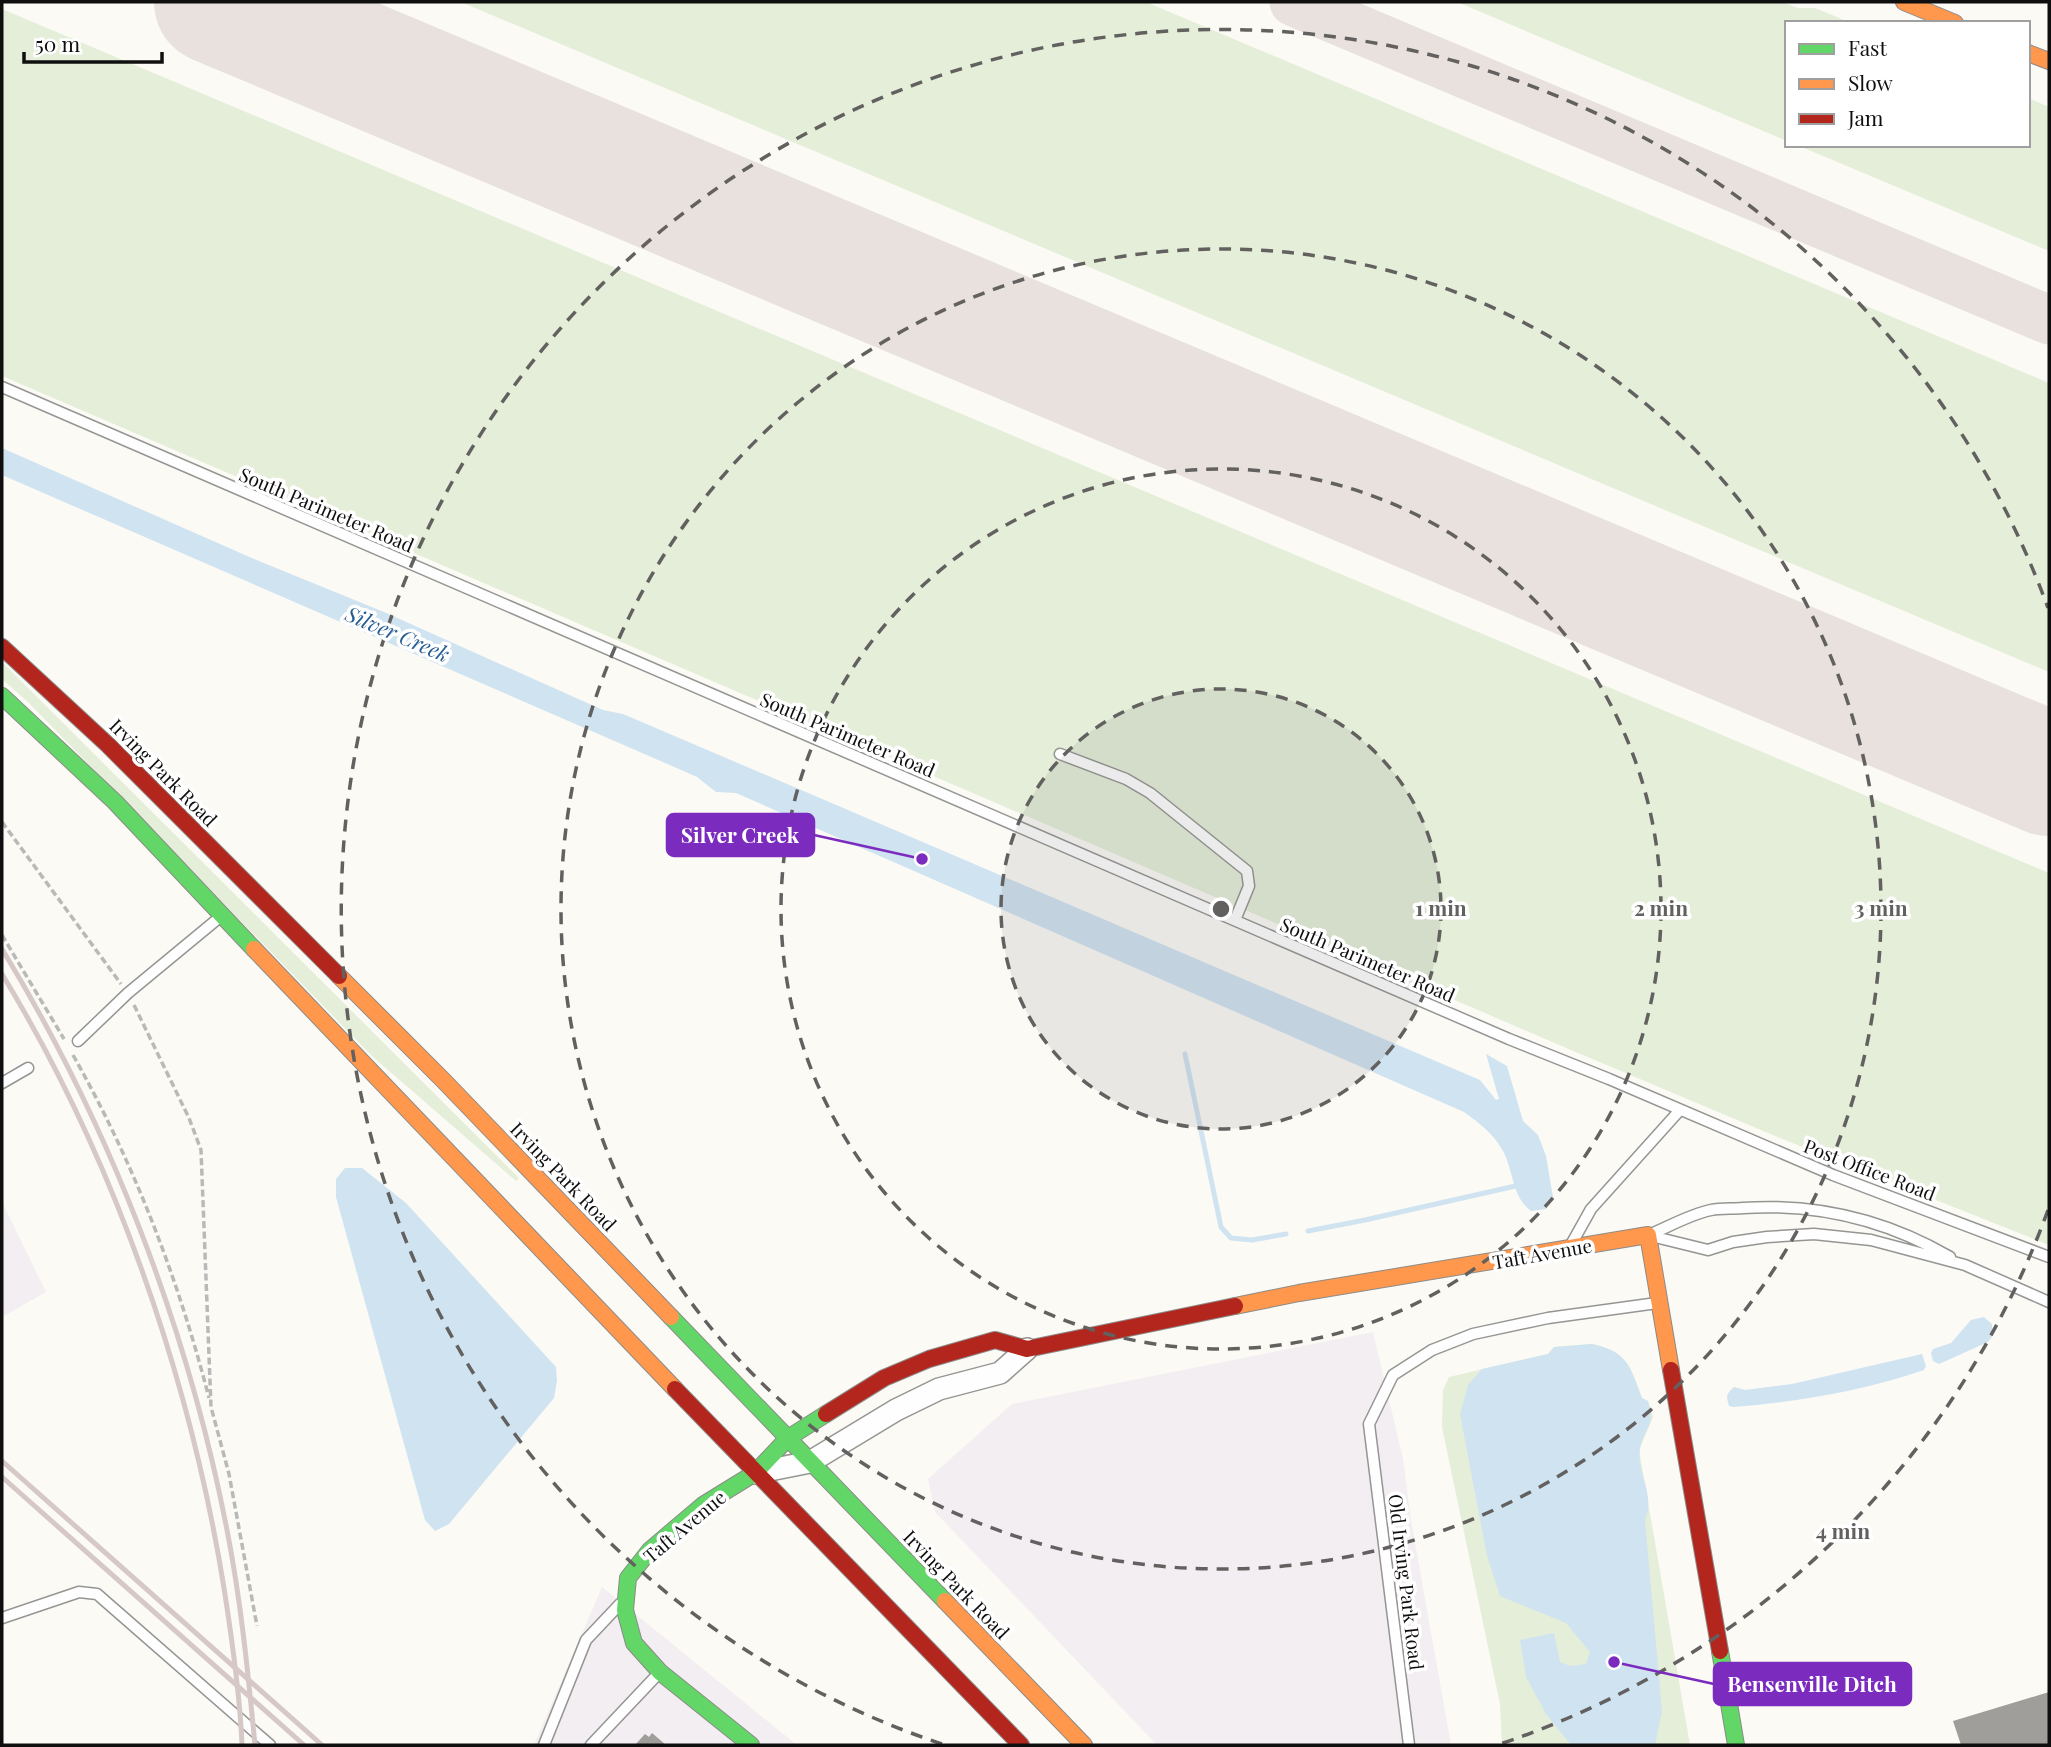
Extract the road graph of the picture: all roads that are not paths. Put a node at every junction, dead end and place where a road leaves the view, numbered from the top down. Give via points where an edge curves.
1 (1905, 2) edge
2 (1950, 21) edge
3 (2030, 54) edge
4 (2049, 61) edge
5 (2, 387) edge
6 (2, 647) edge
7 (2, 696) edge
8 (1060, 754) dead end
9 (222, 915) junction
10 (1235, 920) junction
11 (78, 1041) dead end
12 (28, 1068) dead end
13 (2, 1083) edge
14 (1681, 1110) junction
15 (1648, 1235) junction
16 (1569, 1249) junction
17 (2049, 1257) edge
18 (1965, 1265) junction
19 (1660, 1302) junction
20 (2049, 1302) edge
21 (1027, 1349) junction
22 (788, 1438) junction
23 (810, 1462) junction
24 (754, 1473) junction
25 (626, 1597) junction
26 (2, 1618) edge
27 (660, 1672) junction
28 (270, 1745) edge
29 (544, 1745) edge
30 (591, 1745) edge
31 (751, 1745) edge
32 (1021, 1745) edge
33 (1084, 1745) edge
34 (1409, 1745) edge
35 (1735, 1745) edge

1 - 2 main road
3 - 4 main road
5 - 10 lane, South Parimeter Road
6 - 22 main road, Irving Park Road via 108,745 348,985
7 - 9 main road via 157,843
8 - 10 lane via 1150,793 1247,871 1249,886
9 - 11 lane
9 - 24 main road
10 - 14 lane, South Parimeter Road
12 - 13 lane
14 - 16 lane via 1591,1209
14 - 17 lane, Post Office Road via 1833,1175
15 - 16 main road, Taft Avenue
15 - 18 lane, Taft Avenue via 1708,1250 1733,1242 1814,1234 1871,1240
15 - 18 lane via 1711,1210 1805,1209 1878,1223
15 - 19 main road
16 - 21 main road, Taft Avenue via 1298,1293
18 - 20 lane, Taft Avenue
19 - 34 lane, Old Irving Park Road via 1473,1334 1433,1350 1394,1374 1369,1424
19 - 35 main road
21 - 22 main road, Taft Avenue via 995,1340 929,1359 884,1378
21 - 23 street, Taft Avenue via 1000,1373 939,1390 896,1410
22 - 23 main road, Irving Park Road
22 - 24 main road, Taft Avenue
23 - 24 street, Taft Avenue
23 - 33 main road, Irving Park Road
24 - 25 main road, Taft Avenue via 703,1505 650,1550 628,1578
24 - 32 main road
25 - 27 main road, Taft Avenue via 634,1643
25 - 29 lane via 586,1640
26 - 28 lane via 79,1592 97,1594
27 - 30 lane
27 - 31 main road, Taft Avenue

